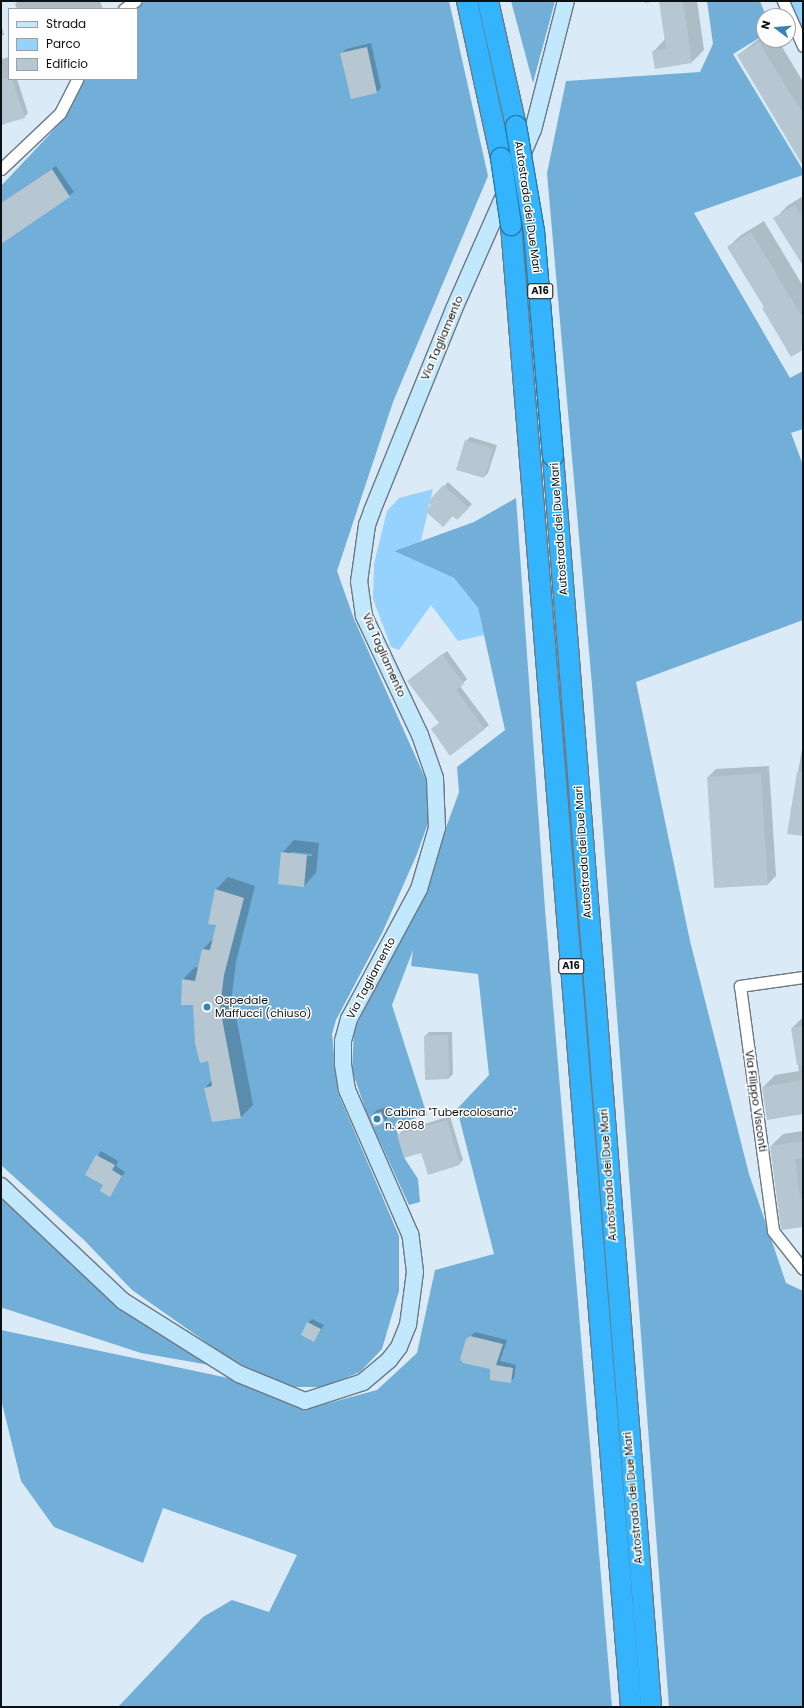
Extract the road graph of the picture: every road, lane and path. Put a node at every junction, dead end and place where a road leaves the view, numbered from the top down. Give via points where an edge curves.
1 (135, 1) edge
2 (467, 1) edge
3 (488, 1) edge
4 (566, 1) edge
5 (783, 1) edge
6 (125, 8) edge
7 (803, 46) edge
8 (76, 80) edge
9 (1, 170) edge
10 (803, 977) edge
11 (1, 1186) edge
12 (803, 1268) edge
13 (630, 1707) edge
14 (651, 1707) edge

1 - 6 street
2 - 13 highway, Autostrada dei Due Mari / A16, bridge via 501,158 511,225
3 - 14 highway, Autostrada dei Due Mari / A16, bridge via 516,126 536,246
4 - 11 main road, Via Tagliamento via 533,130 454,309 392,459 367,525 359,582 364,616 420,735 435,778 436,828 419,889 348,1018 343,1041 343,1064 348,1090 410,1234 415,1272 408,1325 399,1347 389,1360 363,1382 305,1401 239,1374 123,1301
5 - 7 street
8 - 9 street via 60,113
10 - 12 street, Via Filippo Visconti via 740,986 773,1231

